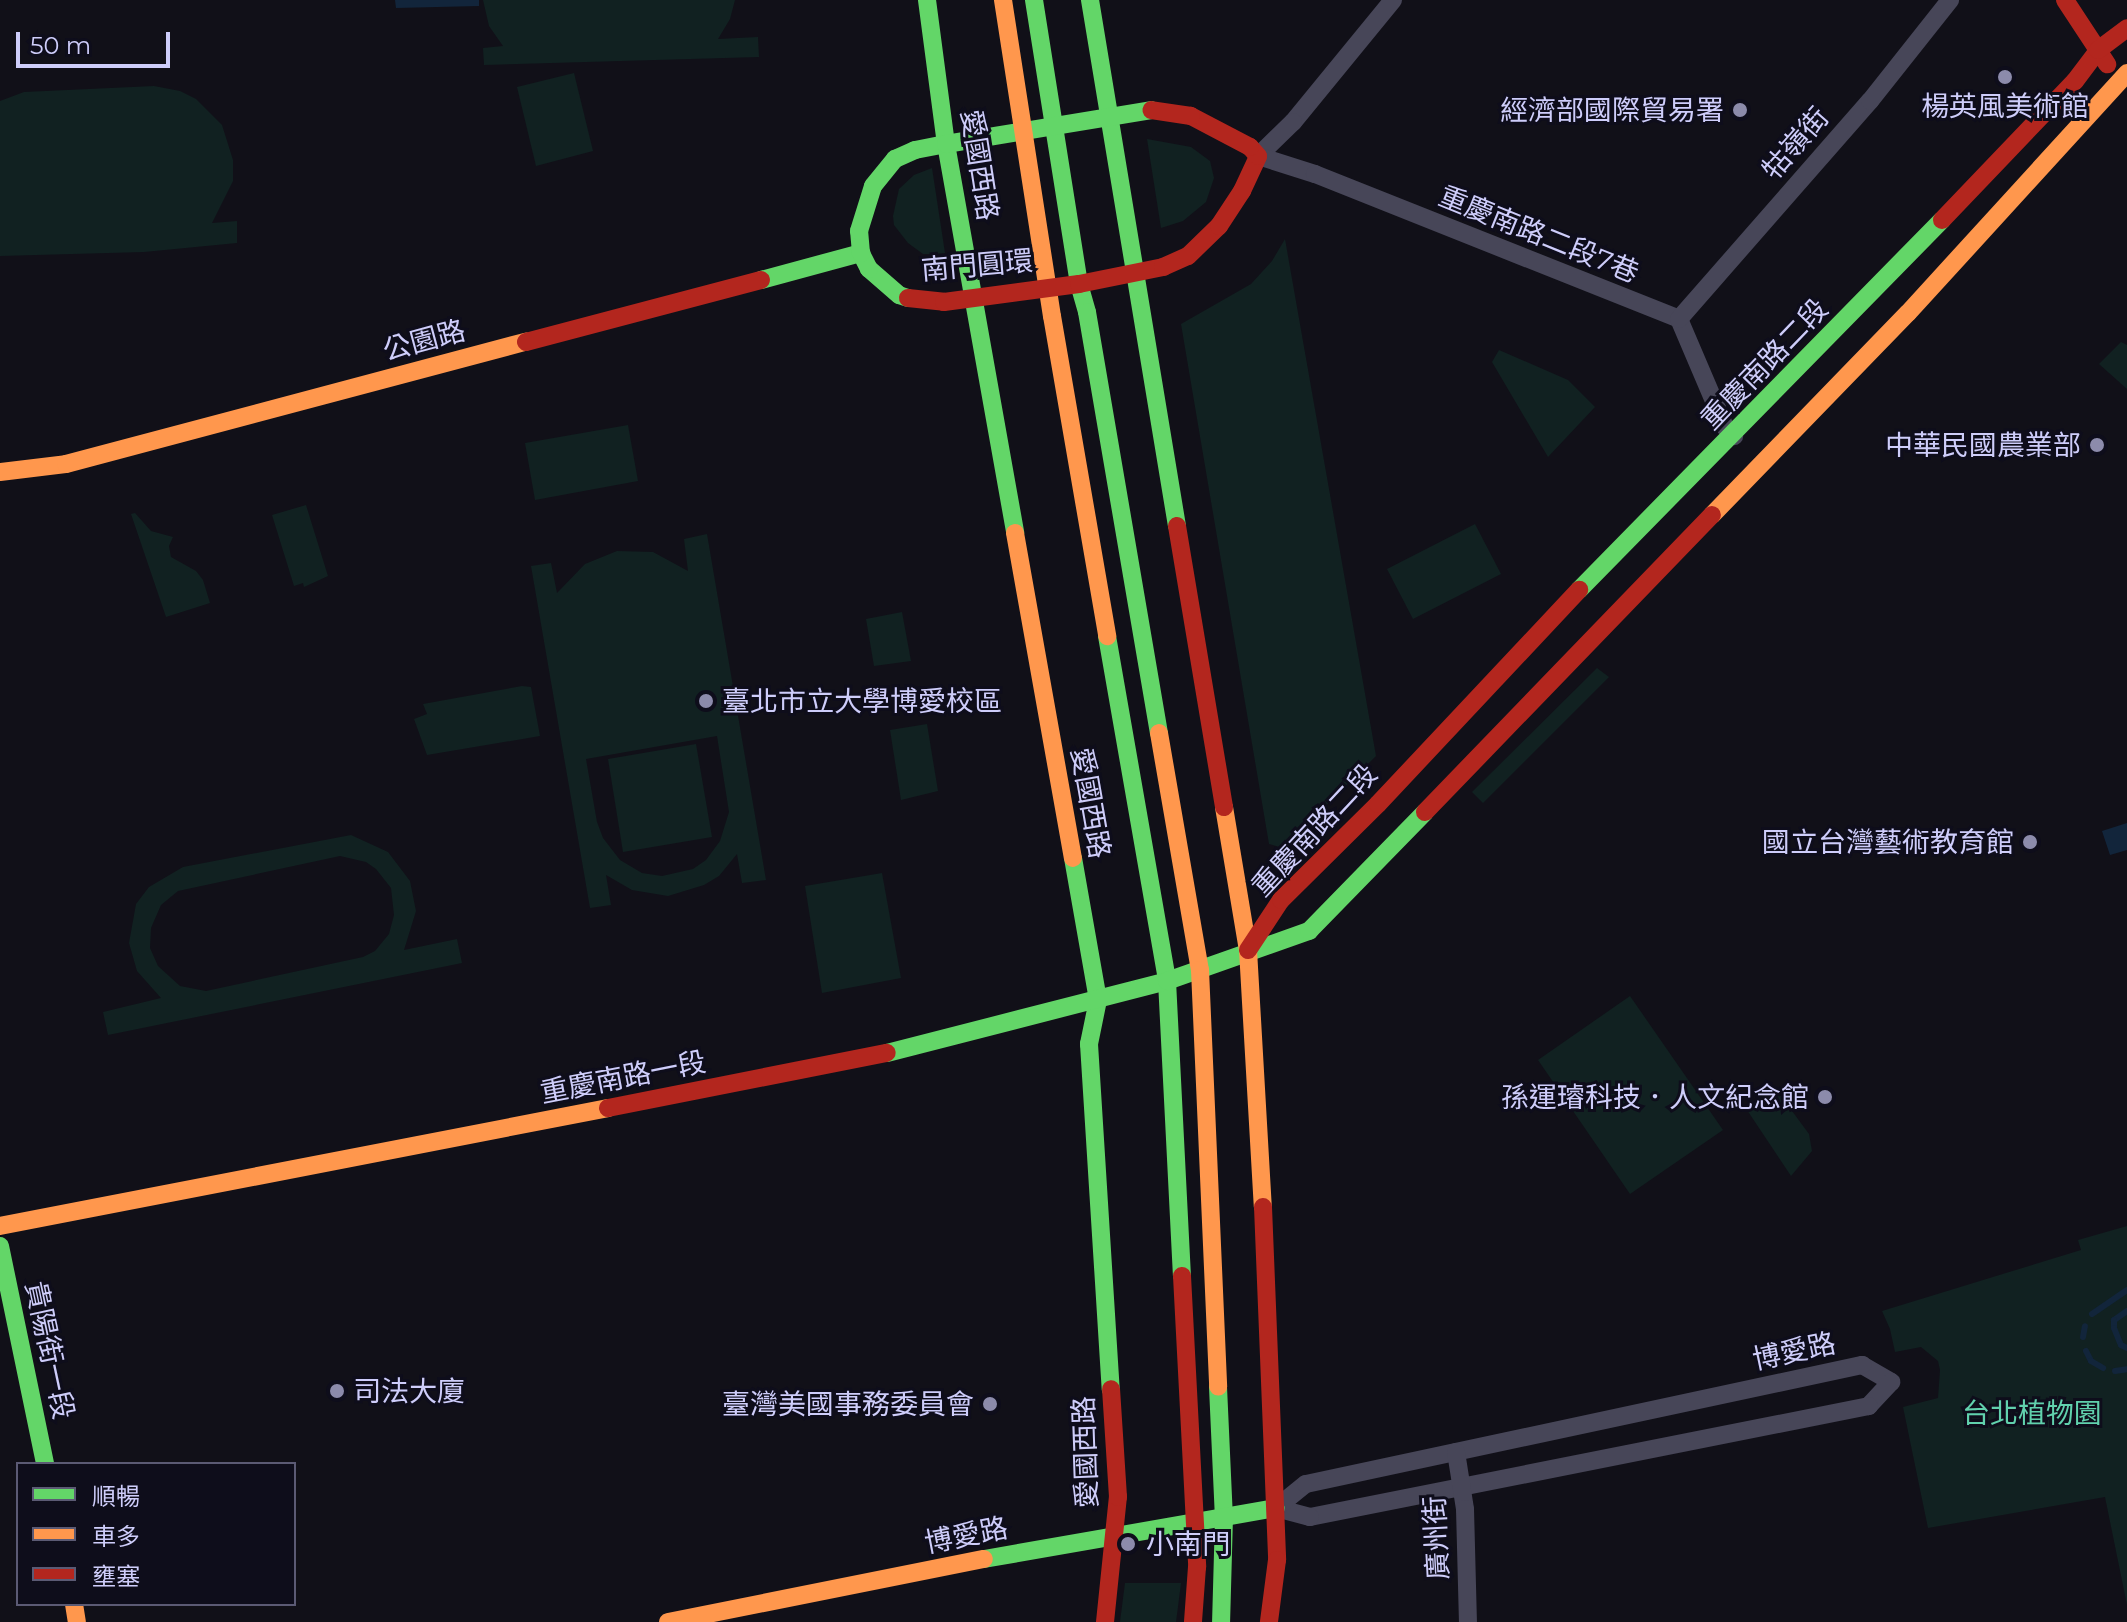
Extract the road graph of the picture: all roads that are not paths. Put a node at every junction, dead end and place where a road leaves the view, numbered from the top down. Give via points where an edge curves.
1 (927, 0) edge
2 (1003, 0) edge
3 (1034, 0) edge
4 (1090, 0) edge
5 (1393, 0) edge
6 (1950, 0) edge
7 (2065, 0) edge
8 (2127, 28) edge
9 (2098, 50) junction
10 (2124, 83) edge
11 (1109, 116) junction
12 (1054, 126) junction
13 (1025, 132) junction
14 (946, 144) junction
15 (1258, 156) junction
16 (861, 253) junction
17 (1133, 272) junction
18 (1079, 284) junction
19 (1050, 287) junction
20 (974, 299) junction
21 (1679, 319) junction
22 (1734, 436) junction
23 (0, 472) edge
24 (1248, 950) junction
25 (1200, 970) junction
26 (1167, 981) junction
27 (1098, 1000) junction
28 (0, 1226) edge
29 (0, 1246) edge
30 (1456, 1452) junction
31 (45, 1462) edge
32 (1462, 1486) junction
33 (1276, 1508) junction
34 (1224, 1517) junction
35 (1195, 1522) junction
36 (1114, 1537) junction
37 (668, 1622) edge
38 (1105, 1622) edge
39 (1193, 1622) edge
40 (1221, 1622) edge
41 (1269, 1622) edge
42 (1468, 1622) edge

1 - 14 street, 愛國西路
2 - 13 street, 愛國西路
3 - 12 street
4 - 11 street
5 - 15 street via 1293,122
6 - 21 street, 牯嶺街 via 1870,101
7 - 9 street
8 - 9 street, 重慶南路二段
9 - 10 street
9 - 22 street, 重慶南路二段 via 2065,91
10 - 24 street, 重慶南路二段 via 1317,924
11 - 12 street
11 - 15 street via 1151,110 1191,116
11 - 17 street
12 - 13 street
12 - 18 street
13 - 14 street
13 - 19 street, 愛國西路
14 - 16 street via 895,159 876,180 859,231
14 - 20 street, 愛國西路
15 - 17 street, 南門圓環 via 1242,191 1209,238 1175,261
15 - 21 street, 重慶南路二段7巷
16 - 20 street, 南門圓環 via 869,269 899,295 916,301
16 - 23 street, 公園路 via 66,464
17 - 18 street, 南門圓環
17 - 24 street
18 - 19 street, 南門圓環
18 - 25 street
19 - 20 street, 南門圓環
19 - 26 street, 愛國西路
20 - 27 street, 愛國西路
21 - 22 street via 1725,427
22 - 24 street, 重慶南路二段 via 1601,566 1281,900
24 - 25 street, 重慶南路一段
24 - 33 street
25 - 26 street, 重慶南路一段
25 - 34 street
26 - 27 street, 重慶南路一段
26 - 35 street, 愛國西路
27 - 28 street, 重慶南路一段 via 862,1059
27 - 36 street, 愛國西路 via 1089,1044 1118,1497
29 - 31 street, 貴陽街一段
30 - 32 street, 廣州街
30 - 32 street, 博愛路 via 1862,1365 1891,1382 1869,1406
30 - 33 street, 博愛路 via 1306,1484
32 - 33 street, 博愛路 via 1310,1517
32 - 42 street, 廣州街
33 - 34 street, 博愛路
33 - 41 street via 1277,1560
34 - 35 street, 博愛路
34 - 40 street
35 - 36 street, 博愛路
35 - 39 street, 愛國西路
36 - 37 street, 博愛路
36 - 38 street, 愛國西路

